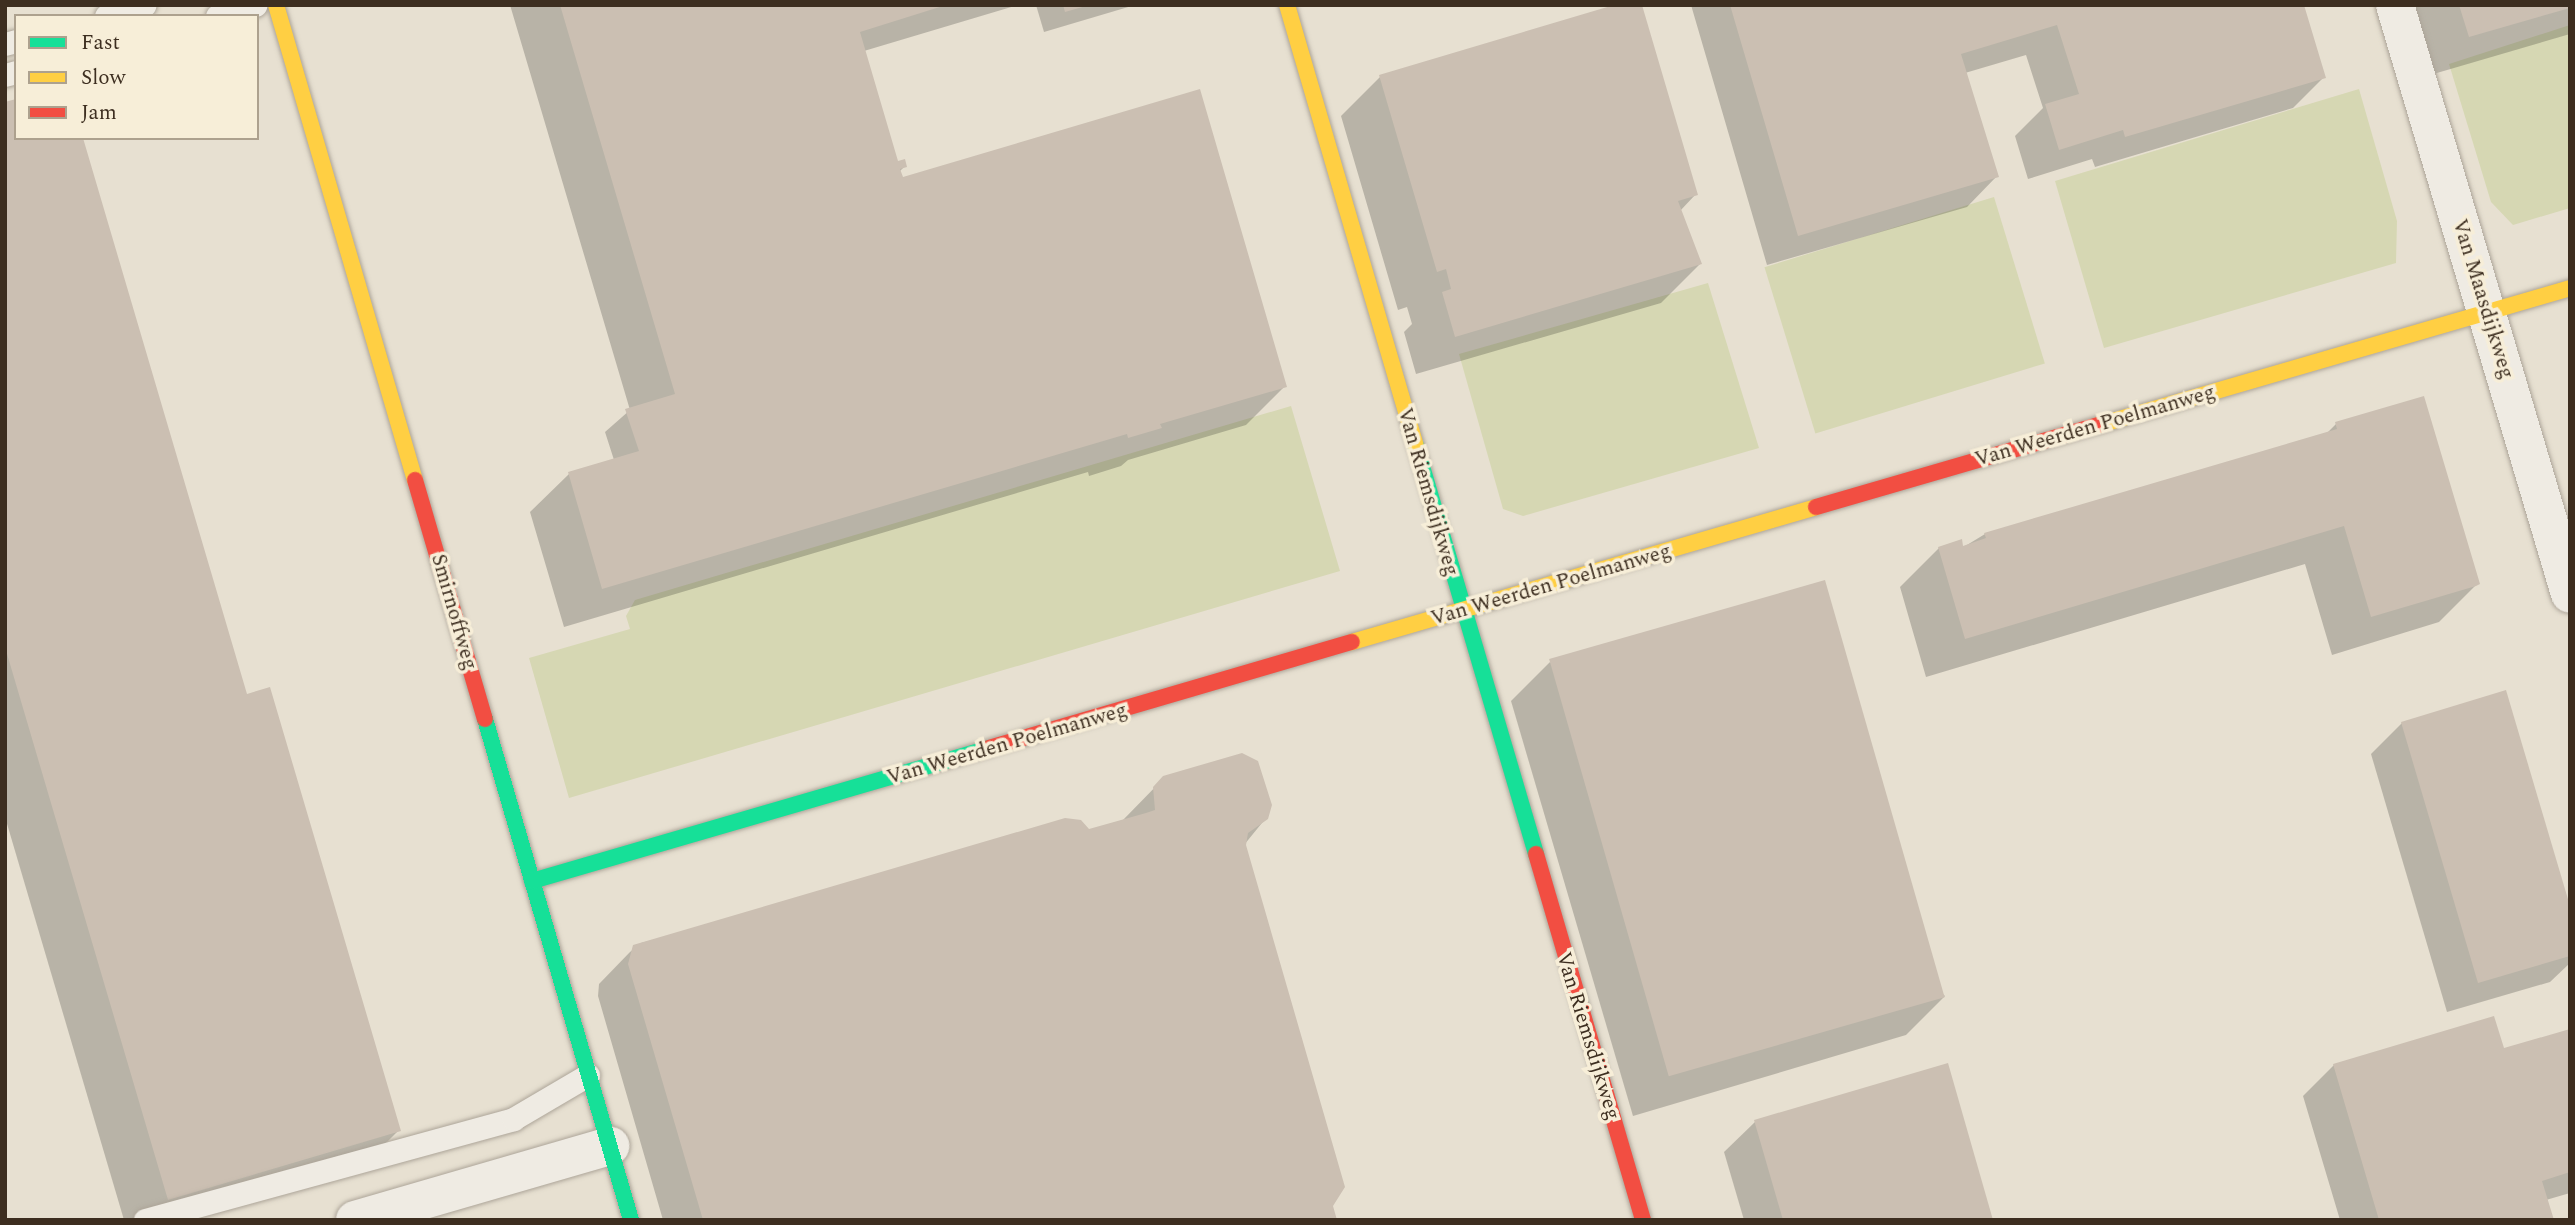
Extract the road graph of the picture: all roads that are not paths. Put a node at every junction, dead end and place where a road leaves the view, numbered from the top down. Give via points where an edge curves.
1 (144, 5) edge
2 (255, 5) edge
3 (276, 5) edge
4 (1287, 5) edge
5 (2395, 5) edge
6 (113, 14) edge
7 (224, 14) edge
8 (2570, 288) edge
9 (2486, 312) junction
10 (2570, 594) edge
11 (1462, 611) junction
12 (532, 881) junction
13 (589, 1074) junction
14 (610, 1146) junction
15 (145, 1220) edge
16 (355, 1220) edge
17 (631, 1220) edge
18 (1643, 1220) edge

1 - 6 lane
2 - 7 lane
3 - 12 street, Smirnoffweg
4 - 11 street, Van Riemsdijkweg
5 - 9 street, Van Maasdijkweg
8 - 9 street, Van Weerden Poelmanweg
9 - 10 street, Van Maasdijkweg
9 - 11 street, Van Weerden Poelmanweg
11 - 12 street, Van Weerden Poelmanweg
11 - 18 street, Van Riemsdijkweg
12 - 13 street, Smirnoffweg
13 - 14 street, Smirnoffweg
13 - 15 lane via 513,1119
14 - 16 street
14 - 17 street, Smirnoffweg

